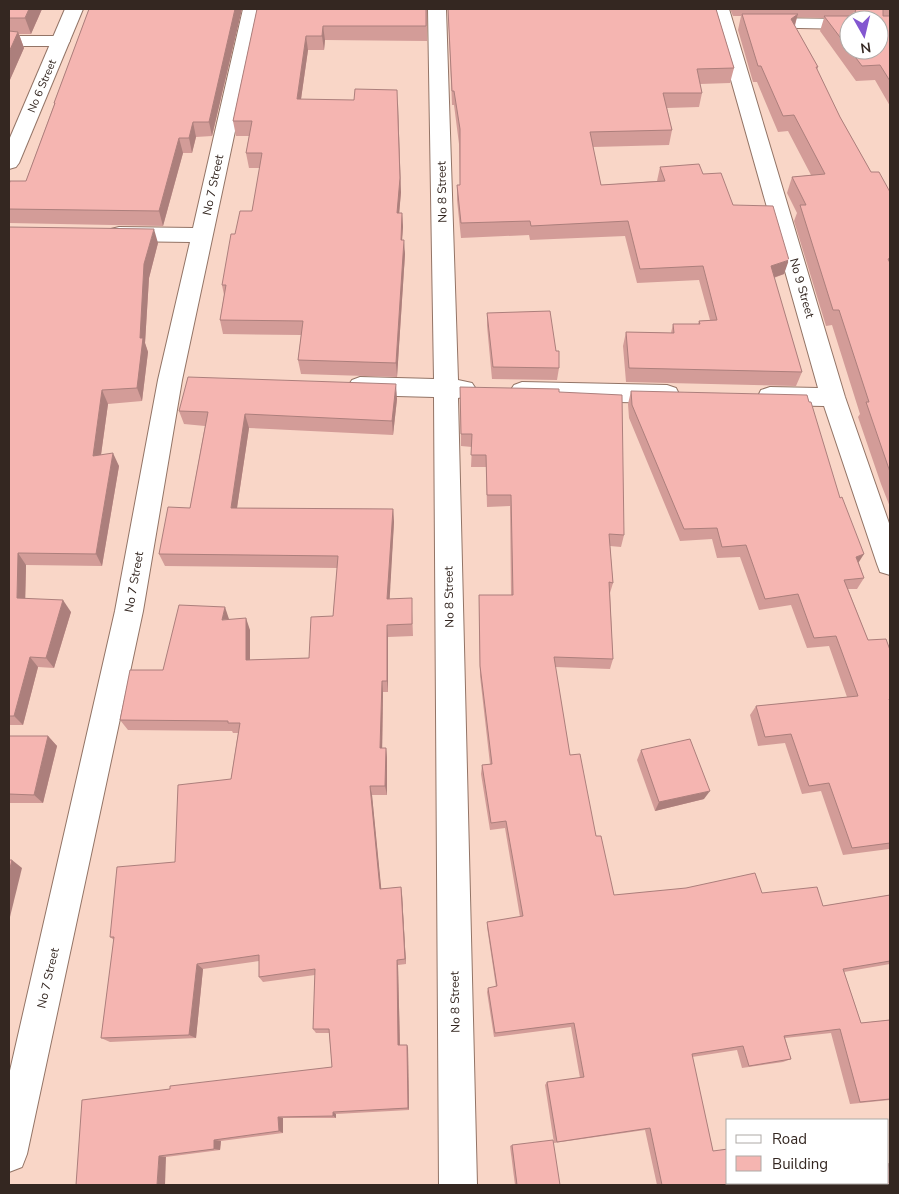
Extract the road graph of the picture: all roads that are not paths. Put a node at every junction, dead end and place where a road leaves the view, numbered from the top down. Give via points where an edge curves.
1 (74, 9) edge
2 (252, 9) edge
3 (437, 9) edge
4 (723, 16) edge
5 (839, 23) edge
6 (9, 41) edge
7 (61, 42) junction
8 (9, 163) edge
9 (96, 233) edge
10 (202, 235) junction
11 (338, 385) edge
12 (446, 389) junction
13 (684, 394) edge
14 (744, 396) edge
15 (833, 397) junction
16 (890, 564) edge
17 (9, 1154) edge
18 (458, 1185) edge

1 - 7 street, No 6 Street
2 - 10 street, No 7 Street
3 - 12 street, No 8 Street
4 - 5 street
4 - 15 street, No 9 Street
6 - 7 street
7 - 8 street, No 6 Street
9 - 10 street
10 - 17 street, No 7 Street via 180,380
11 - 12 street
12 - 13 street
12 - 18 street, No 8 Street
14 - 15 street
15 - 16 street, No 9 Street

